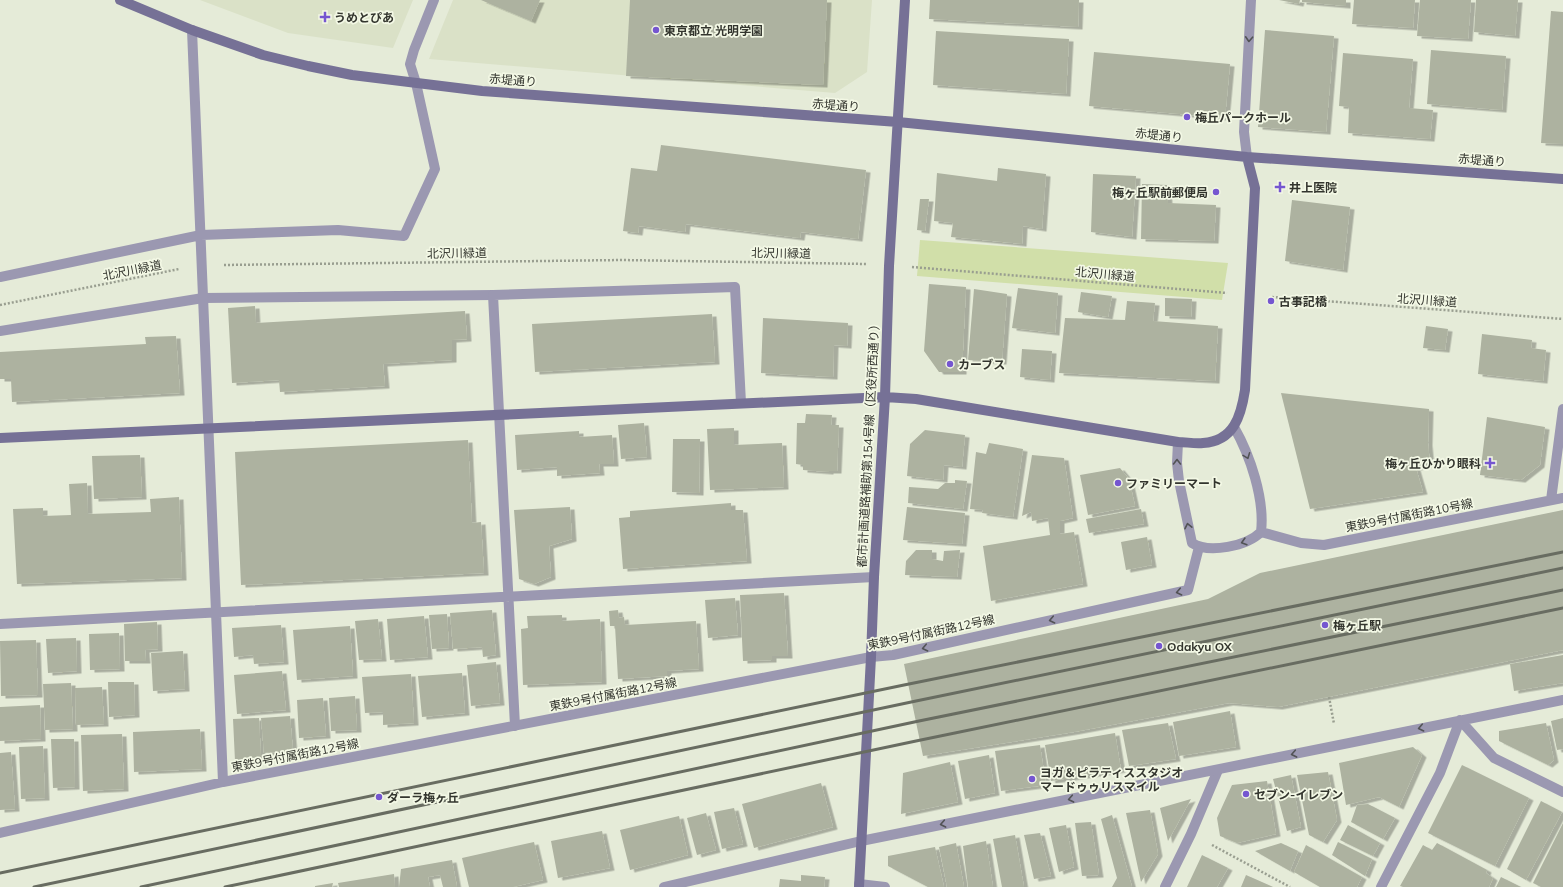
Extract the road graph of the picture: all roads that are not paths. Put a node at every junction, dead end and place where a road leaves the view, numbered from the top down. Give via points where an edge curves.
1 (120, 0) edge
2 (434, 0) edge
3 (905, 0) edge
4 (1251, 0) edge
5 (192, 30) junction
6 (416, 83) junction
7 (898, 122) junction
8 (1247, 157) junction
9 (1563, 179) edge
10 (201, 235) junction
11 (0, 277) edge
12 (493, 295) junction
13 (203, 298) junction
14 (0, 331) edge
15 (885, 397) junction
16 (741, 403) junction
17 (1563, 409) edge
18 (499, 414) junction
19 (1234, 427) junction
20 (209, 428) junction
21 (0, 438) edge
22 (1178, 442) junction
23 (1563, 498) edge
24 (1551, 500) junction
25 (1261, 532) junction
26 (1198, 547) junction
27 (874, 577) junction
28 (508, 597) junction
29 (217, 612) junction
30 (0, 624) edge
31 (871, 658) junction
32 (1563, 700) edge
33 (1460, 720) junction
34 (515, 726) junction
35 (1218, 770) junction
36 (223, 782) junction
37 (1563, 792) edge
38 (0, 834) edge
39 (861, 841) junction
40 (859, 886) edge
41 (664, 887) edge
42 (885, 887) edge
43 (1165, 887) edge
44 (1381, 887) edge

1 - 5 street, 赤堤通り
2 - 6 street via 410,64
3 - 7 street, 都市計画道路補助第154号線（区役所西通り）
4 -> 8 street via 1244,132
5 - 6 street, 赤堤通り via 263,55 308,66 352,75
5 - 10 street
6 - 7 street, 赤堤通り via 482,91
6 - 10 street via 435,169 404,236 338,230
7 - 8 street, 赤堤通り
7 - 15 street, 都市計画道路補助第154号線（区役所西通り） via 889,266
8 - 9 street, 赤堤通り
8 - 19 street via 1255,188 1250,295 1245,390 1241,411
10 - 11 street
10 - 13 street
12 - 13 street
12 - 16 street via 735,287
12 - 18 street
13 - 14 street
13 - 20 street
15 - 16 street
15 - 22 street via 916,399
15 - 27 street, 都市計画道路補助第154号線（区役所西通り）
16 - 18 street
17 - 24 street
18 - 20 street
18 - 28 street
19 - 22 street via 1216,440 1204,443
19 -> 25 street via 1241,439 1257,486 1263,520
20 - 21 street
20 - 29 street
26 -> 22 street via 1192,543 1178,481
23 - 24 street, 東鉄9号付属街路10号線
24 - 25 street, 東鉄9号付属街路10号線 via 1324,545 1301,543
25 -> 26 street via 1249,540 1226,546 1212,549
26 -> 31 street, 東鉄9号付属街路12号線 via 1188,590
27 - 28 street
27 - 31 street, 都市計画道路補助第154号線（区役所西通り）
28 - 29 street
28 - 34 street
29 - 30 street
29 - 36 street
31 - 34 street, 東鉄9号付属街路12号線
31 - 39 street, 都市計画道路補助第154号線（区役所西通り）
32 - 33 street
33 -> 35 street
33 - 37 street via 1494,758
33 - 44 street via 1440,773
34 - 36 street, 東鉄9号付属街路12号線
35 -> 39 street
35 - 43 street
36 - 38 street, 東鉄9号付属街路12号線
39 - 40 street, 都市計画道路補助第154号線（区役所西通り）
39 - 41 street
40 - 42 street

